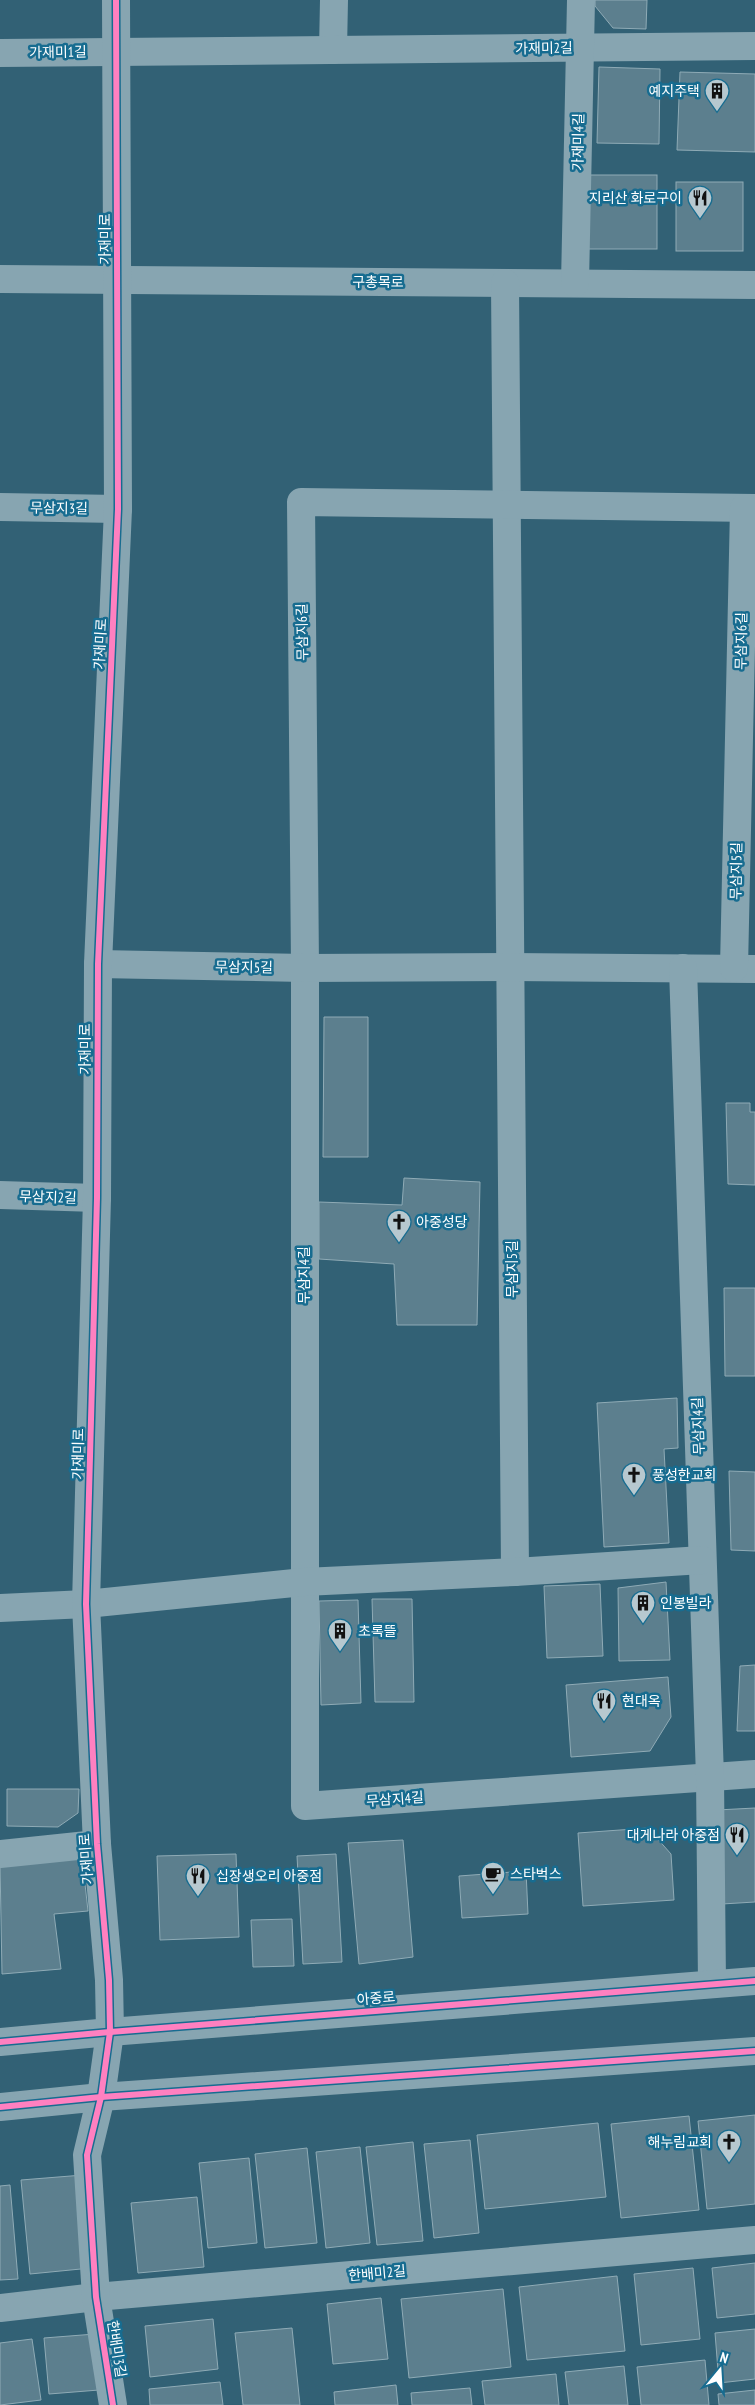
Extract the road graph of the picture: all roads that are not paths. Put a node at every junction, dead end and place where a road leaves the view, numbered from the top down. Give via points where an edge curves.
1 (116, 0) edge
2 (334, 0) edge
3 (581, 0) edge
4 (755, 46) edge
5 (580, 47) junction
6 (333, 50) junction
7 (116, 51) junction
8 (0, 53) edge
9 (0, 279) edge
10 (117, 280) junction
11 (506, 283) junction
12 (575, 283) junction
13 (755, 285) edge
14 (507, 505) junction
15 (0, 507) edge
16 (750, 508) edge
17 (118, 509) junction
18 (738, 774) joint
19 (98, 964) junction
20 (510, 966) junction
21 (305, 968) junction
22 (683, 968) junction
23 (744, 968) edge
24 (0, 1195) edge
25 (97, 1198) junction
26 (702, 1560) junction
27 (515, 1572) junction
28 (304, 1582) junction
29 (86, 1604) junction
30 (0, 1608) edge
31 (755, 1774) edge
32 (710, 1776) junction
33 (97, 1844) junction
34 (0, 1854) edge
35 (755, 1981) edge
36 (712, 1984) junction
37 (110, 2032) junction
38 (0, 2042) edge
39 (755, 2051) edge
40 (101, 2097) junction
41 (0, 2107) edge
42 (755, 2240) edge
43 (96, 2297) junction
44 (0, 2308) edge
45 (113, 2405) edge

1 - 7 street, 가재미로
2 - 6 street
3 - 5 street, 가재미4길
4 - 5 street, 가재미2길
5 - 6 street, 가재미2길
5 - 12 street, 가재미4길
6 - 7 street, 가재미2길
7 - 8 street, 가재미1길
7 - 10 street, 가재미로
9 - 10 street, 구총목로
10 - 11 street, 구총목로
10 - 17 street, 가재미로
11 - 12 street, 구총목로
11 - 14 street
12 - 13 street, 구총목로
14 - 16 street, 무삼지6길
14 - 20 street, 무삼지5길
14 - 21 street, 무삼지6길 via 301,502
15 - 17 street, 무삼지3길
16 - 18 street, 무삼지6길
17 - 19 street, 가재미로
18 - 23 street, 무삼지5길
19 - 21 street, 무삼지5길
19 - 25 street, 가재미로
20 - 21 street, 무삼지5길
20 - 22 street, 무삼지5길
20 - 27 street, 무삼지5길
21 - 28 street, 무삼지4길
22 - 23 street, 무삼지5길
22 - 26 street, 무삼지4길
24 - 25 street, 무삼지2길
25 - 29 street, 가재미로
26 - 27 street
26 - 32 street, 무삼지4길
27 - 28 street
28 - 29 street
28 - 32 street, 무삼지4길 via 305,1806
29 - 30 street
29 - 33 street, 가재미로
31 - 32 street, 무삼지4길
32 - 36 street
33 - 34 street
33 - 37 street, 가재미로 via 109,1980
35 - 36 street, 아중로
36 - 37 street, 아중로
37 - 38 street, 아중로
37 - 40 street, 가재미로
39 - 40 street
40 - 41 street
40 - 43 street, 한배미3길 via 87,2155
42 - 43 street, 한배미2길
43 - 44 street, 한배미2길
43 - 45 street, 한배미3길

